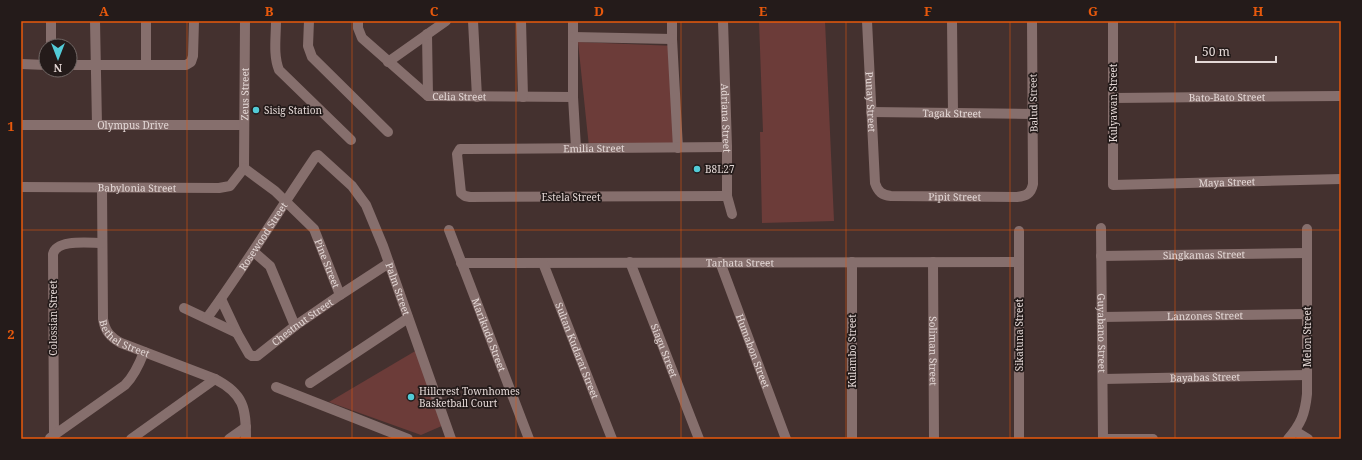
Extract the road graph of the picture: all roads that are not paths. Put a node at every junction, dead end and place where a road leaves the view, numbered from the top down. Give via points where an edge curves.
1 (51, 21) edge
2 (95, 21) edge
3 (146, 21) edge
4 (194, 21) edge
5 (245, 21) edge
6 (276, 21) edge
7 (309, 21) edge
8 (358, 21) edge
9 (446, 21) edge
10 (473, 21) edge
11 (521, 21) edge
12 (573, 21) edge
13 (672, 21) edge
14 (723, 21) edge
15 (867, 21) edge
16 (952, 21) edge
17 (1032, 21) edge
18 (1113, 21) edge
19 (427, 34) junction
20 (573, 37) junction
21 (52, 38) edge
22 (672, 39) junction
23 (388, 62) junction
24 (21, 64) edge
25 (38, 64) edge
26 (78, 65) edge
27 (96, 65) junction
28 (146, 65) junction
29 (428, 96) junction
30 (1341, 96) edge
31 (477, 97) junction
32 (523, 97) junction
33 (573, 97) junction
34 (1113, 98) junction
35 (871, 112) junction
36 (953, 113) junction
37 (1033, 114) junction
38 (21, 125) edge
39 (97, 125) junction
40 (244, 125) junction
41 (388, 132) dead end
42 (351, 140) dead end
43 (727, 147) junction
44 (576, 148) junction
45 (678, 148) junction
46 (460, 149) joint
47 (318, 155) joint
48 (244, 168) junction
49 (1341, 179) edge
50 (875, 183) joint
51 (1033, 184) joint
52 (1113, 185) joint
53 (21, 187) edge
54 (102, 188) junction
55 (727, 196) junction
56 (285, 201) junction
57 (732, 214) dead end
58 (1101, 228) dead end
59 (1307, 229) dead end
60 (449, 230) dead end
61 (1019, 231) dead end
62 (102, 243) junction
63 (254, 252) junction
64 (1307, 253) junction
65 (1101, 256) junction
66 (630, 262) junction
67 (720, 262) junction
68 (852, 262) junction
69 (933, 262) junction
70 (1019, 262) junction
71 (389, 263) junction
72 (461, 263) junction
73 (543, 263) junction
74 (340, 295) junction
75 (221, 299) junction
76 (184, 308) dead end
77 (1307, 314) junction
78 (1102, 317) junction
79 (207, 318) junction
80 (408, 318) junction
81 (295, 326) junction
82 (237, 333) junction
83 (144, 352) junction
84 (1307, 375) junction
85 (215, 379) junction
86 (1102, 379) junction
87 (310, 383) dead end
88 (276, 387) dead end
89 (246, 428) junction
90 (1292, 435) edge
91 (51, 437) edge
92 (131, 439) edge
93 (229, 439) edge
94 (246, 439) edge
95 (408, 439) edge
96 (451, 439) edge
97 (529, 439) edge
98 (612, 439) edge
99 (700, 439) edge
100 (786, 439) edge
101 (852, 439) edge
102 (934, 439) edge
103 (1019, 439) edge
104 (1103, 439) edge
105 (1153, 439) edge
106 (1308, 439) edge

1 - 21 street
2 - 27 street
3 - 28 street
4 - 28 street via 191,62 186,65
5 - 40 street, Zeus Street
6 - 42 street via 276,56 279,70
7 - 41 street via 308,46 312,57
8 - 23 street, Celia Street via 362,38
9 - 19 street
10 - 31 street
11 - 32 street
12 - 20 street
13 - 22 street
14 - 43 street, Adriana Street
15 - 35 street, Punay Street
16 - 36 street
17 - 37 street, Balud Street
18 - 34 street, Kulyawan Street
19 - 23 street
19 - 29 street
20 - 22 street
20 - 33 street
22 - 45 street
23 - 29 street, Celia Street
24 - 25 street
26 - 27 street
27 - 28 street
27 - 39 street
29 - 31 street, Celia Street
30 - 34 street, Bato-Bato Street
31 - 32 street, Celia Street
32 - 33 street, Celia Street
33 - 44 street
34 - 52 street, Kulyawan Street
35 - 36 street, Tagak Street
35 - 50 street, Punay Street
36 - 37 street, Tagak Street
37 - 51 street, Balud Street
38 - 39 street, Olympus Drive
39 - 40 street, Olympus Drive
40 - 48 street, Zeus Street
43 - 45 street, Emilia Street
43 - 55 street, Adriana Street
44 - 45 street, Emilia Street
44 - 46 street, Emilia Street
46 - 55 street, Estela Street via 457,154 461,193 470,197
47 - 56 street, Rosewood Street
47 - 71 street, Palm Street via 361,196 372,217
48 - 54 street, Babylonia Street via 234,182 224,188
48 - 56 street, Pine Street
49 - 52 street, Maya Street
50 - 51 street, Pipit Street via 882,194 891,196 1001,197 1027,195
53 - 54 street, Babylonia Street
54 - 62 street, Bethel Street
55 - 57 street, Adriana Street
56 - 63 street, Rosewood Street
56 - 74 street, Pine Street via 314,229
58 - 65 street, Guyabano Street
59 - 64 street, Melon Street
60 - 72 street, Marikudo Street
61 - 70 street, Sikatuna Street
62 - 83 street, Bethel Street via 104,326 113,338
62 - 91 street, Colossian Street via 66,244 57,247 53,254
63 - 75 street, Rosewood Street
63 - 81 street via 270,266
64 - 65 street, Singkamas Street
64 - 77 street, Melon Street
65 - 78 street, Guyabano Street
66 - 67 street, Tarhata Street
66 - 73 street, Tarhata Street
66 - 99 street, Siagu Street
67 - 68 street, Tarhata Street
67 - 100 street, Humabon Street
68 - 69 street, Tarhata Street
68 - 101 street, Kulambo Street
69 - 70 street, Tarhata Street
69 - 102 street, Soliman Street
70 - 103 street, Sikatuna Street
71 - 74 street, Chestnut Street
71 - 80 street, Palm Street
72 - 73 street, Tarhata Street
72 - 97 street, Marikudo Street
73 - 98 street, Sultan Kudarat Street
74 - 81 street, Chestnut Street
75 - 79 street, Rosewood Street
75 - 82 street
76 - 79 street
77 - 78 street, Lanzones Street
77 - 84 street, Melon Street
78 - 86 street, Guyabano Street
79 - 82 street
80 - 87 street
80 - 96 street, Palm Street
81 - 82 street, Chestnut Street via 257,356 251,356
83 - 85 street, Bethel Street
83 - 91 street via 136,371 125,386
84 - 86 street, Bayabas Street
84 - 90 street, Melon Street via 1306,409
85 - 89 street, Bethel Street via 225,384 239,398 244,407
85 - 92 street
86 - 104 street, Guyabano Street
88 - 95 street
89 - 93 street
89 - 94 street, Bethel Street
90 - 106 street
104 - 105 street

